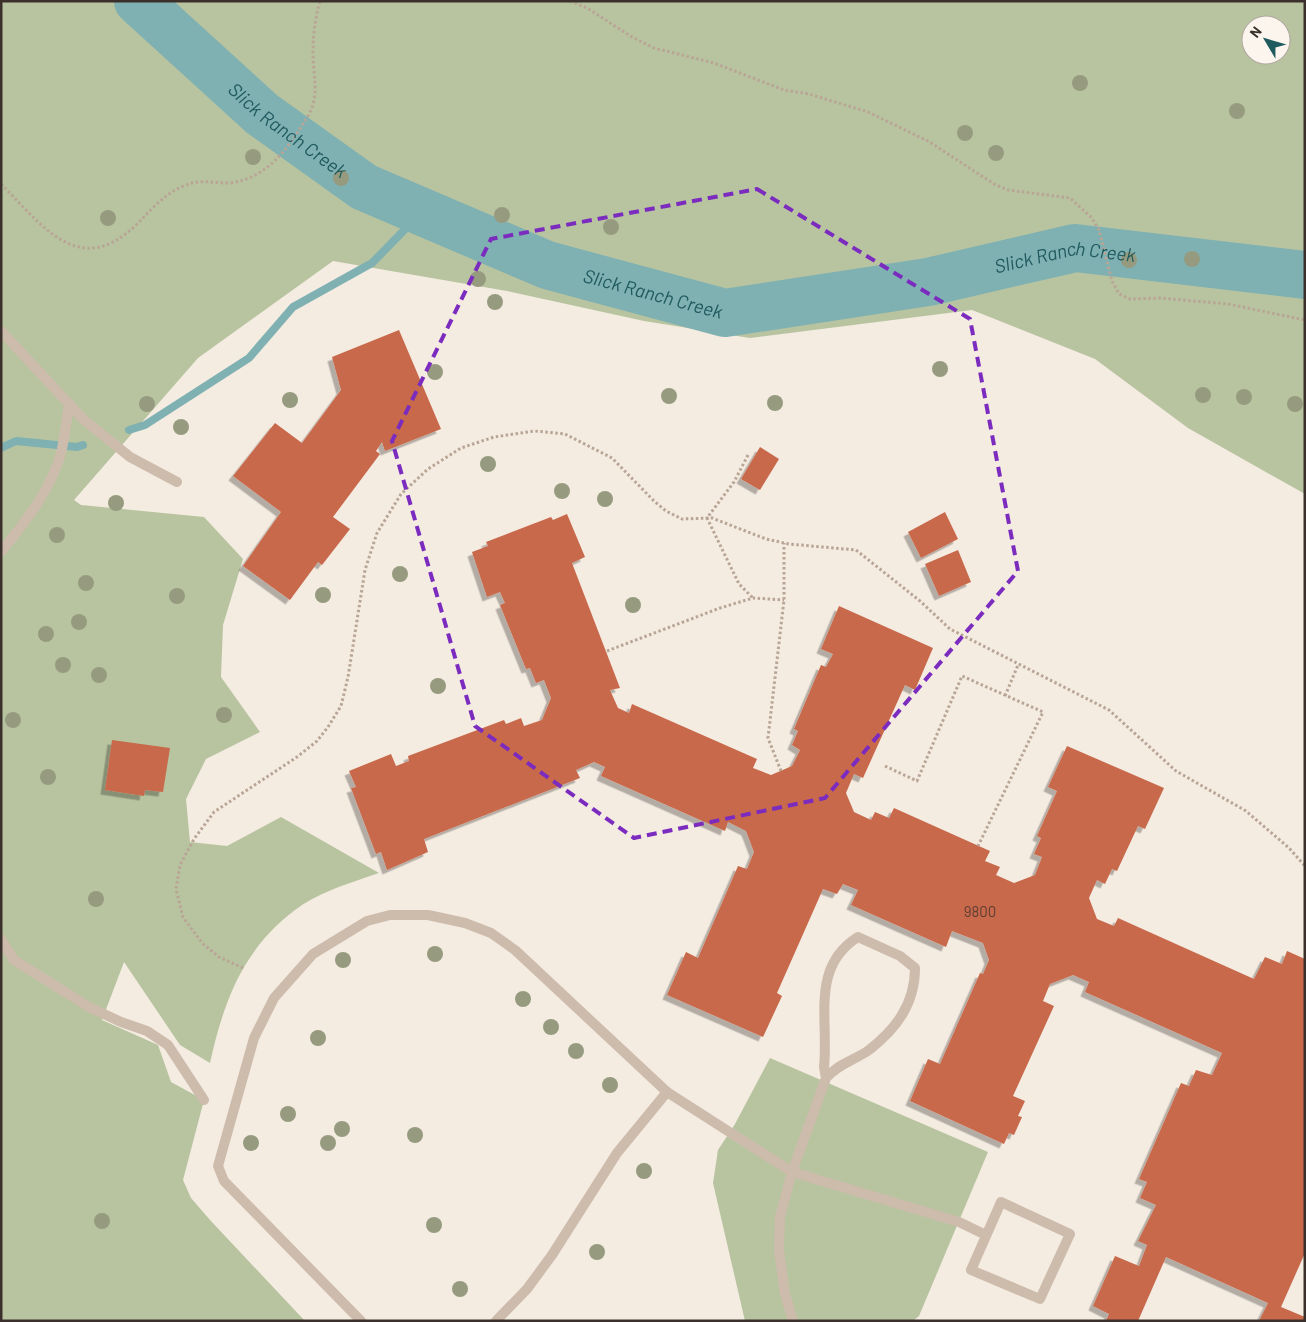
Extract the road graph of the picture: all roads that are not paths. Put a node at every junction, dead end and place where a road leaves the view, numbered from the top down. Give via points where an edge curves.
1 (1, 331) edge
2 (69, 403) junction
3 (177, 482) dead end
4 (1, 552) edge
5 (1, 939) edge
6 (826, 1078) junction
7 (667, 1092) junction
8 (204, 1100) dead end
9 (792, 1172) junction
10 (986, 1234) junction
11 (361, 1321) edge
12 (496, 1321) edge
13 (793, 1321) edge

1 - 2 lane
2 - 3 lane via 83,419 130,457
2 - 4 lane via 62,450 50,480 38,503
5 - 8 lane via 14,960 89,1006 147,1031 168,1045
6 - 6 lane via 833,1070 868,1050 900,1020 915,986 914,968 900,956 858,937 844,946 828,971 824,993
6 - 9 lane
7 - 9 lane
7 - 11 lane via 515,950 491,933 428,915 390,914 367,921 312,954 274,998 254,1038 218,1166 224,1181
7 - 12 lane via 617,1153 552,1255
9 - 10 lane via 959,1222
9 - 13 lane via 780,1217 778,1250
10 - 10 lane via 971,1270 1040,1299 1070,1234 1001,1202

